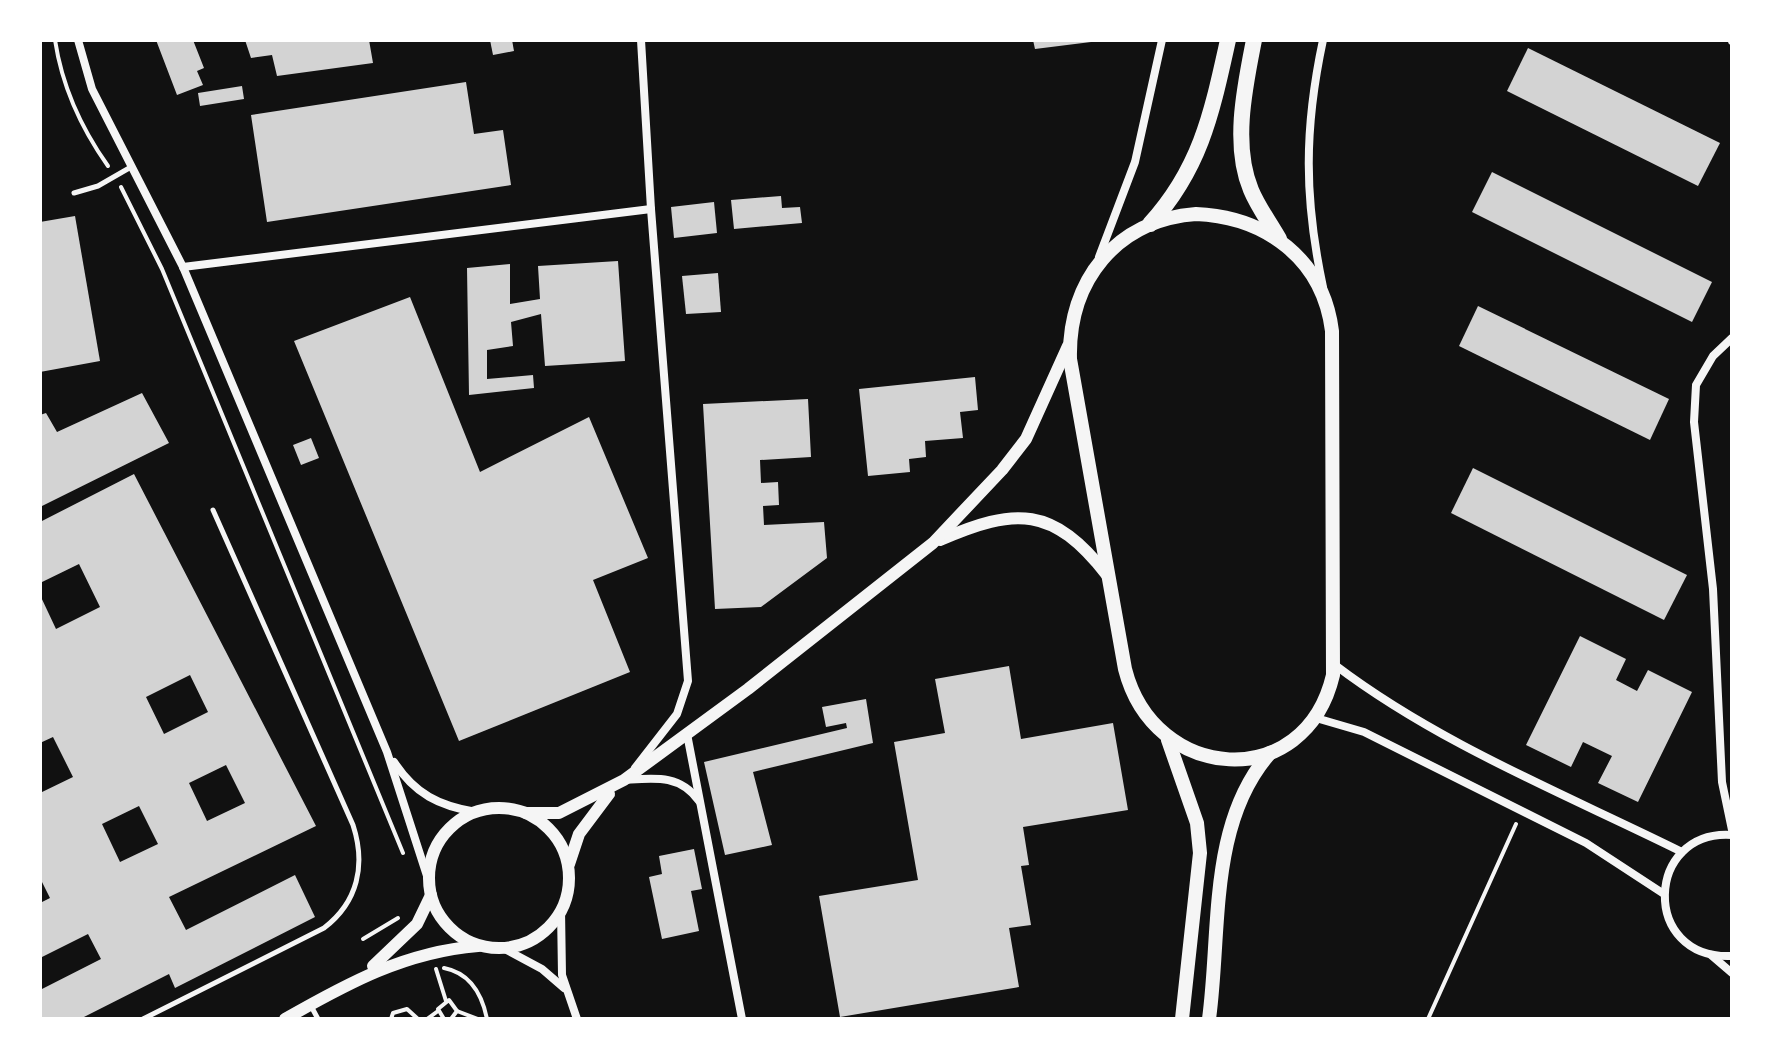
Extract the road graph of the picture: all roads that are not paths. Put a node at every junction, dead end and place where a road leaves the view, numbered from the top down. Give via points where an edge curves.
1 (78, 40) edge
2 (641, 40) edge
3 (1162, 40) edge
4 (1228, 40) edge
5 (1254, 40) edge
6 (1323, 40) edge
7 (132, 167) junction
8 (74, 193) dead end
9 (651, 209) junction
10 (1150, 224) junction
11 (1279, 239) junction
12 (183, 267) junction
13 (1094, 267) junction
14 (1326, 303) junction
15 (1732, 338) edge
16 (1070, 343) junction
17 (213, 510) dead end
18 (933, 543) junction
19 (1110, 578) junction
20 (1335, 665) junction
21 (1316, 718) junction
22 (687, 734) junction
23 (1168, 740) junction
24 (387, 752) junction
25 (1270, 753) junction
26 (622, 782) junction
27 (702, 806) junction
28 (476, 812) junction
29 (526, 813) junction
30 (1732, 832) edge
31 (1682, 852) junction
32 (569, 870) junction
33 (430, 889) junction
34 (1664, 894) junction
35 (561, 910) junction
36 (481, 945) junction
37 (503, 948) junction
38 (1710, 955) junction
39 (1732, 956) edge
40 (1732, 973) edge
41 (358, 978) junction
42 (564, 989) junction
43 (310, 1005) junction
44 (143, 1019) edge
45 (285, 1019) edge
46 (318, 1019) edge
47 (577, 1019) edge
48 (742, 1019) edge
49 (1182, 1019) edge
50 (1209, 1019) edge

1 - 7 street via 92,89
2 - 9 street
3 - 13 street via 1135,162
4 - 10 highway via 1198,156 1179,190
5 - 11 highway via 1244,106 1244,156 1251,191
6 - 14 street via 1311,100 1307,165 1310,221
7 - 8 lane
7 - 12 street
9 - 12 street
9 - 26 street via 688,681 677,714
10 - 11 main road via 1184,215 1215,215 1245,221
10 - 13 main road
11 - 14 main road via 1305,265
12 - 24 street
13 - 16 main road via 1076,303
14 - 20 main road via 1334,355
15 - 30 street via 1713,356 1696,385 1694,422 1713,589 1722,782
16 - 18 street via 1026,439
16 - 19 main road
17 - 44 lane via 353,825 360,868 346,906 324,928
18 - 19 street via 999,518 1037,518 1072,536
18 - 22 street
19 - 23 main road via 1129,684 1141,710
20 - 21 main road via 1329,694
20 - 31 street via 1381,700 1475,751
21 - 25 main road
21 - 34 street via 1364,732 1586,843
22 - 26 street
22 - 27 street
23 - 25 main road via 1209,758 1237,760
23 - 49 main road via 1200,844
24 - 28 street via 420,794
24 - 33 street
25 - 50 main road via 1242,790 1231,826
26 - 27 street via 672,780 684,785
26 - 29 street via 559,813
26 - 32 street via 587,819
27 - 48 street
28 - 29 street via 498,808
28 - 33 street via 443,836 432,858
29 - 32 street via 552,832
30 - 31 street via 1702,839
31 - 34 street
32 - 35 street
33 - 36 street via 449,927
33 - 41 street via 417,924
34 - 38 street via 1674,929 1685,942
35 - 37 street via 533,939
35 - 42 street
36 - 37 street
36 - 41 street via 427,952
37 - 42 street via 542,969
38 - 39 street
38 - 40 street
41 - 43 street
42 - 47 street
43 - 45 street
43 - 46 lane

